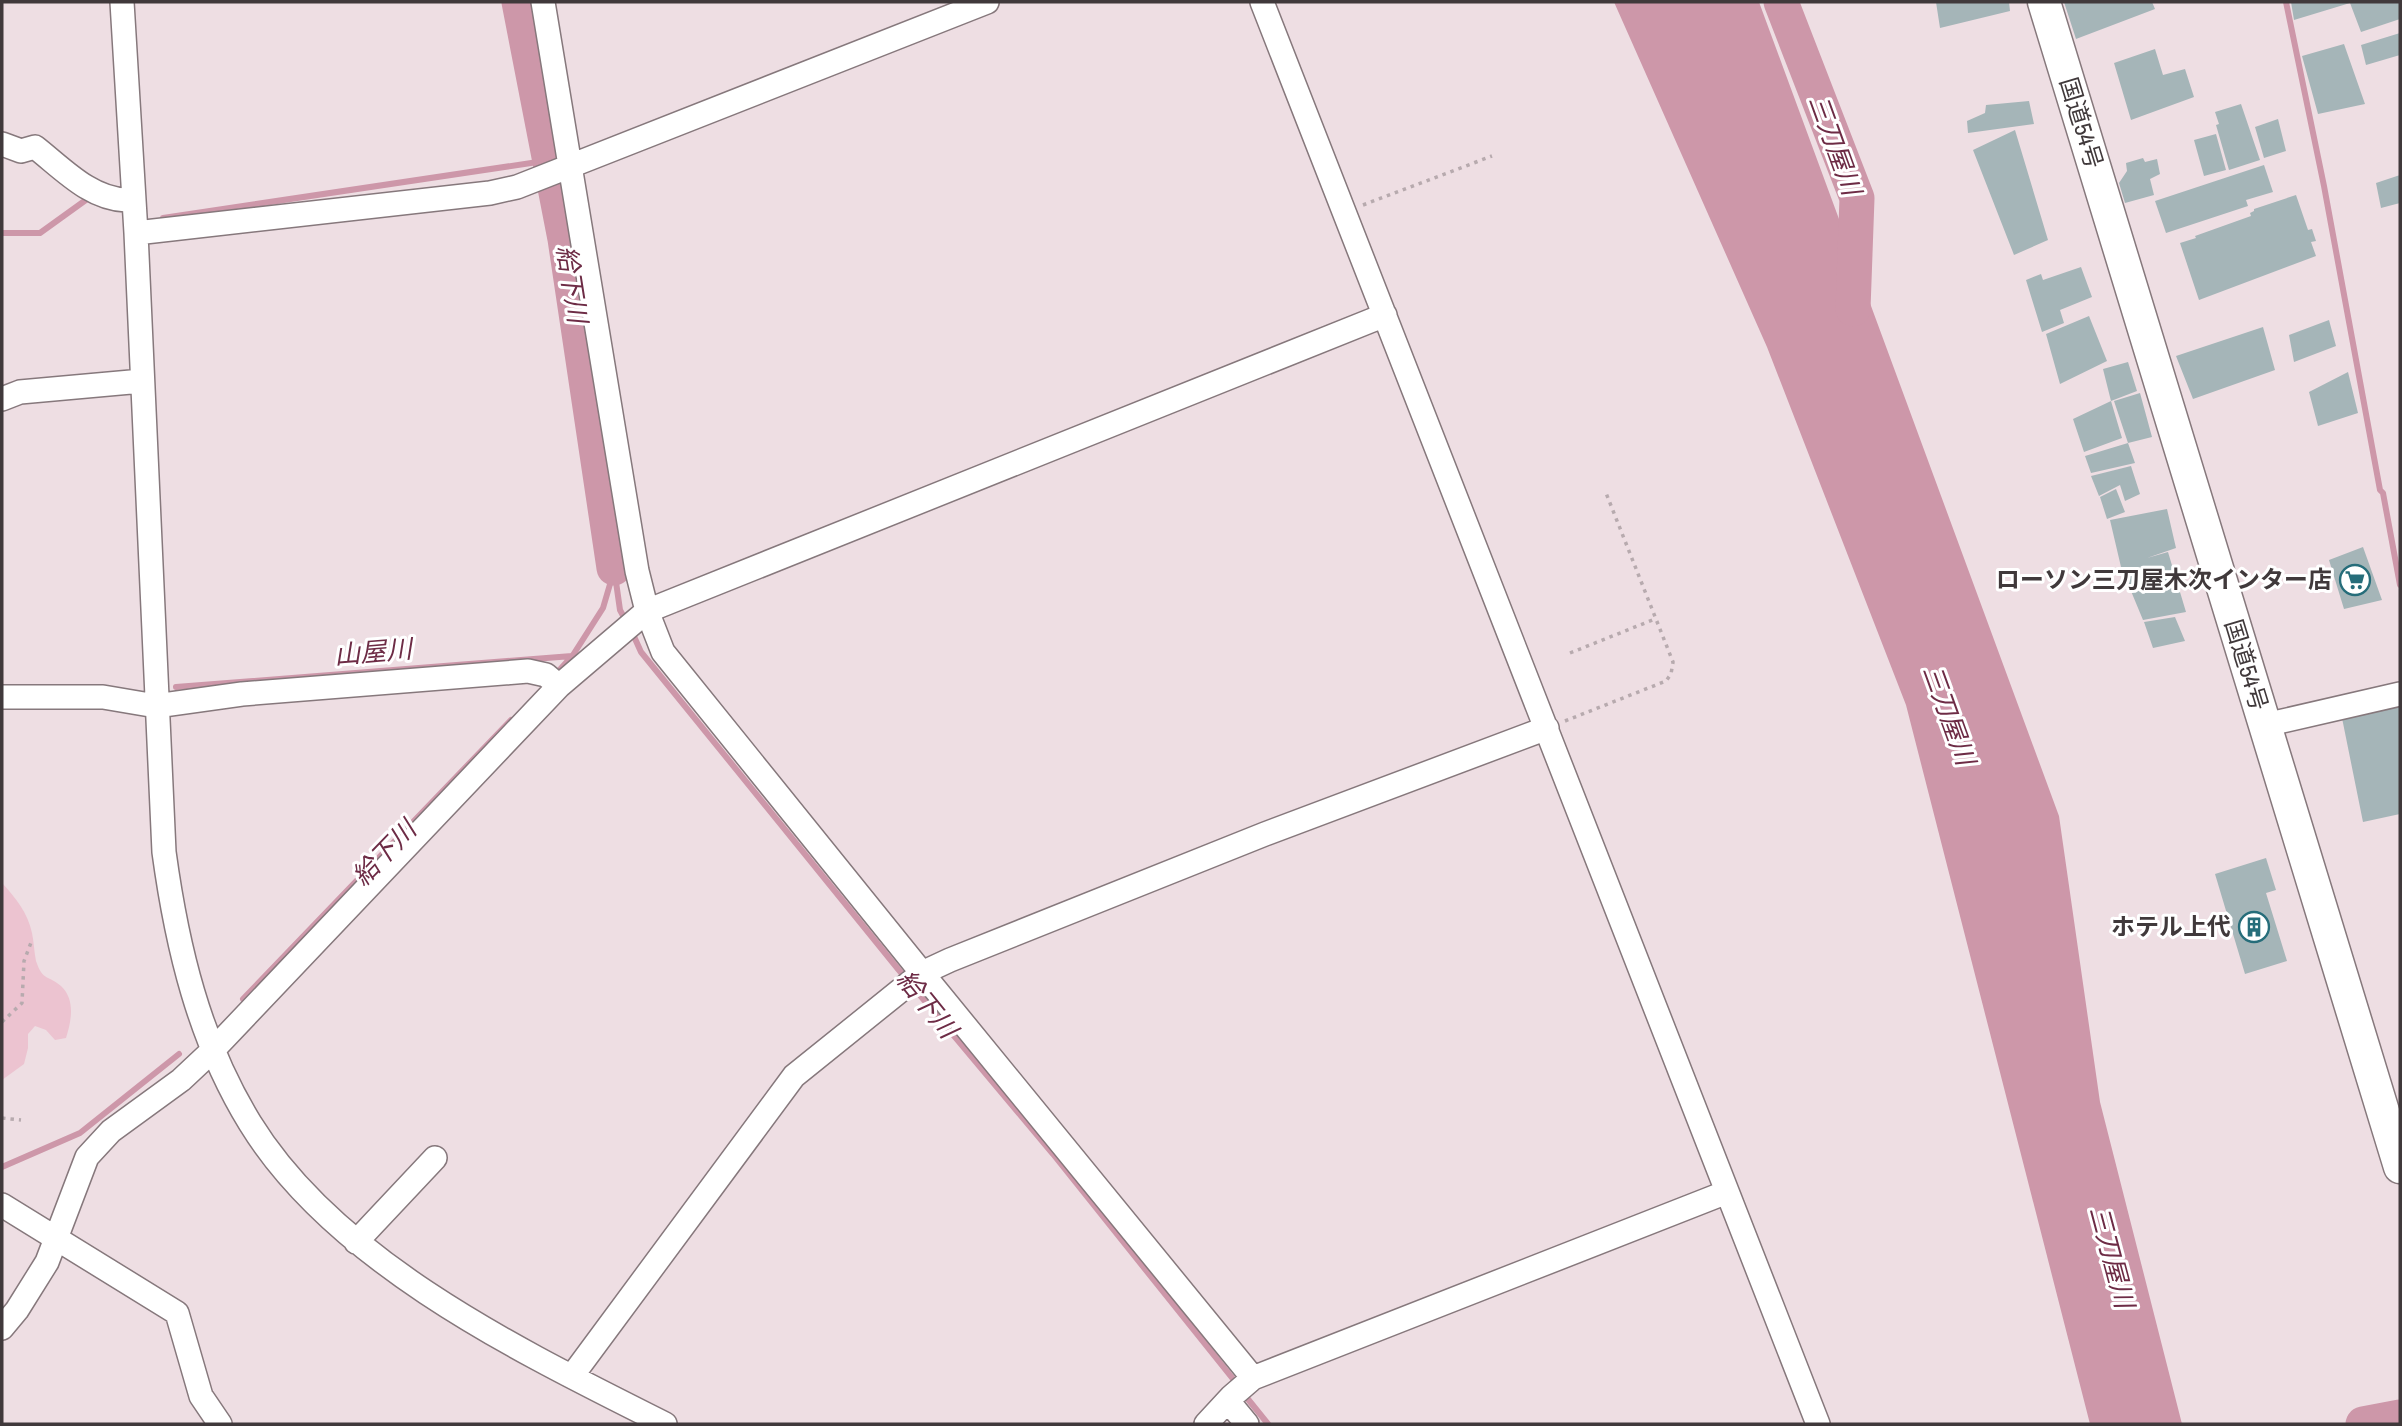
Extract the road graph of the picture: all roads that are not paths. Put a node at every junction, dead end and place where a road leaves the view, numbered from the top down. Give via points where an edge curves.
1 (122, 2) edge
2 (543, 2) edge
3 (987, 2) edge
4 (1262, 2) edge
5 (2044, 2) edge
6 (2, 144) edge
7 (566, 167) junction
8 (126, 200) dead end
9 (136, 233) junction
10 (1385, 315) junction
11 (142, 381) junction
12 (2, 399) edge
13 (643, 615) junction
14 (553, 681) junction
15 (2400, 694) edge
16 (2, 697) edge
17 (156, 706) junction
18 (2265, 725) junction
19 (1547, 728) junction
20 (913, 980) junction
21 (213, 1050) junction
22 (435, 1158) dead end
23 (2400, 1167) edge
24 (1727, 1192) junction
25 (2, 1205) edge
26 (56, 1239) junction
27 (356, 1242) junction
28 (2, 1328) edge
29 (572, 1376) junction
30 (1239, 1390) junction
31 (220, 1424) edge
32 (665, 1424) edge
33 (1206, 1424) edge
34 (1247, 1424) edge
35 (1818, 1424) edge

1 - 9 street
2 - 7 street
3 - 7 street
4 - 10 street
5 - 18 highway, 国道54号
6 - 8 street via 21,151 36,148 93,192
7 - 9 street via 536,181 490,193
7 - 13 street
9 - 11 street
10 - 13 street
10 - 19 street
11 - 12 street via 20,392
11 - 17 street
13 - 14 street
13 - 20 street via 663,652
14 - 17 street via 533,671 514,672 242,694
14 - 21 street
15 - 18 street
16 - 17 street via 103,697
17 - 21 street via 172,912 188,981
18 - 23 highway, 国道54号
19 - 20 street via 1253,839 950,960
19 - 24 street
20 - 29 street via 794,1076
20 - 30 street
21 - 26 street via 87,1157
21 - 27 street via 267,1147
22 - 27 street
24 - 30 street
24 - 35 street
25 - 26 street
26 - 28 street via 36,1283
26 - 31 street via 177,1313 201,1396
27 - 29 street via 432,1296
29 - 32 street
30 - 33 street
30 - 34 street

